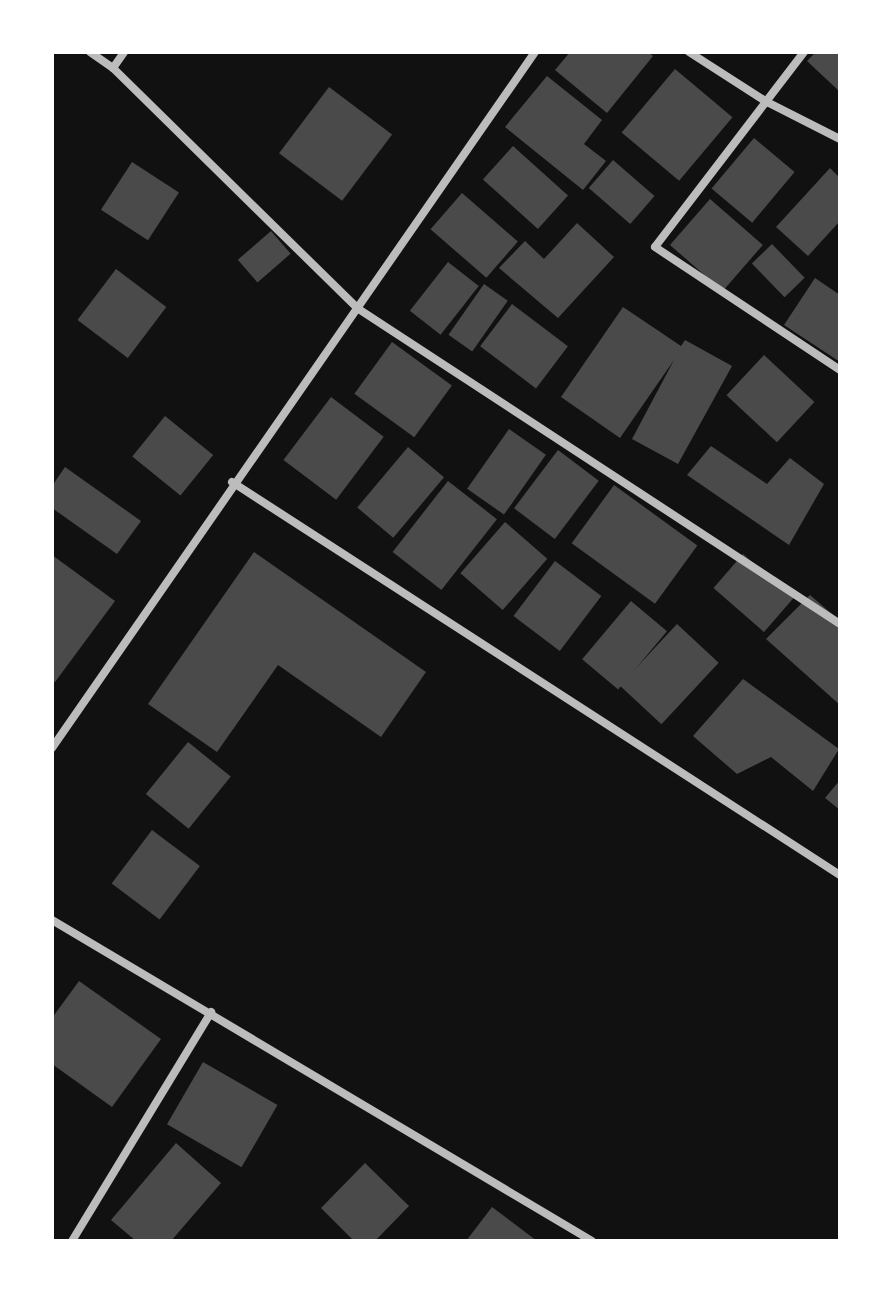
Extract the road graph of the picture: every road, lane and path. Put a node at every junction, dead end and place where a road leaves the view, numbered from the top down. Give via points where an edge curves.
1 (90, 52) edge
2 (124, 52) edge
3 (535, 52) edge
4 (689, 52) edge
5 (804, 52) edge
6 (113, 68) junction
7 (767, 102) junction
8 (840, 139) edge
9 (357, 308) junction
10 (840, 370) edge
11 (232, 482) junction
12 (840, 624) edge
13 (52, 748) edge
14 (840, 875) edge
15 (52, 920) edge
16 (211, 1012) junction
17 (72, 1241) edge
18 (592, 1241) edge

1 - 6 street
2 - 6 street
3 - 9 street
4 - 7 street
5 - 7 street
6 - 9 street
7 - 8 street
7 - 10 street via 655,247
9 - 11 street
9 - 12 street
11 - 13 street
11 - 14 street
15 - 16 street
16 - 17 street
16 - 18 street

